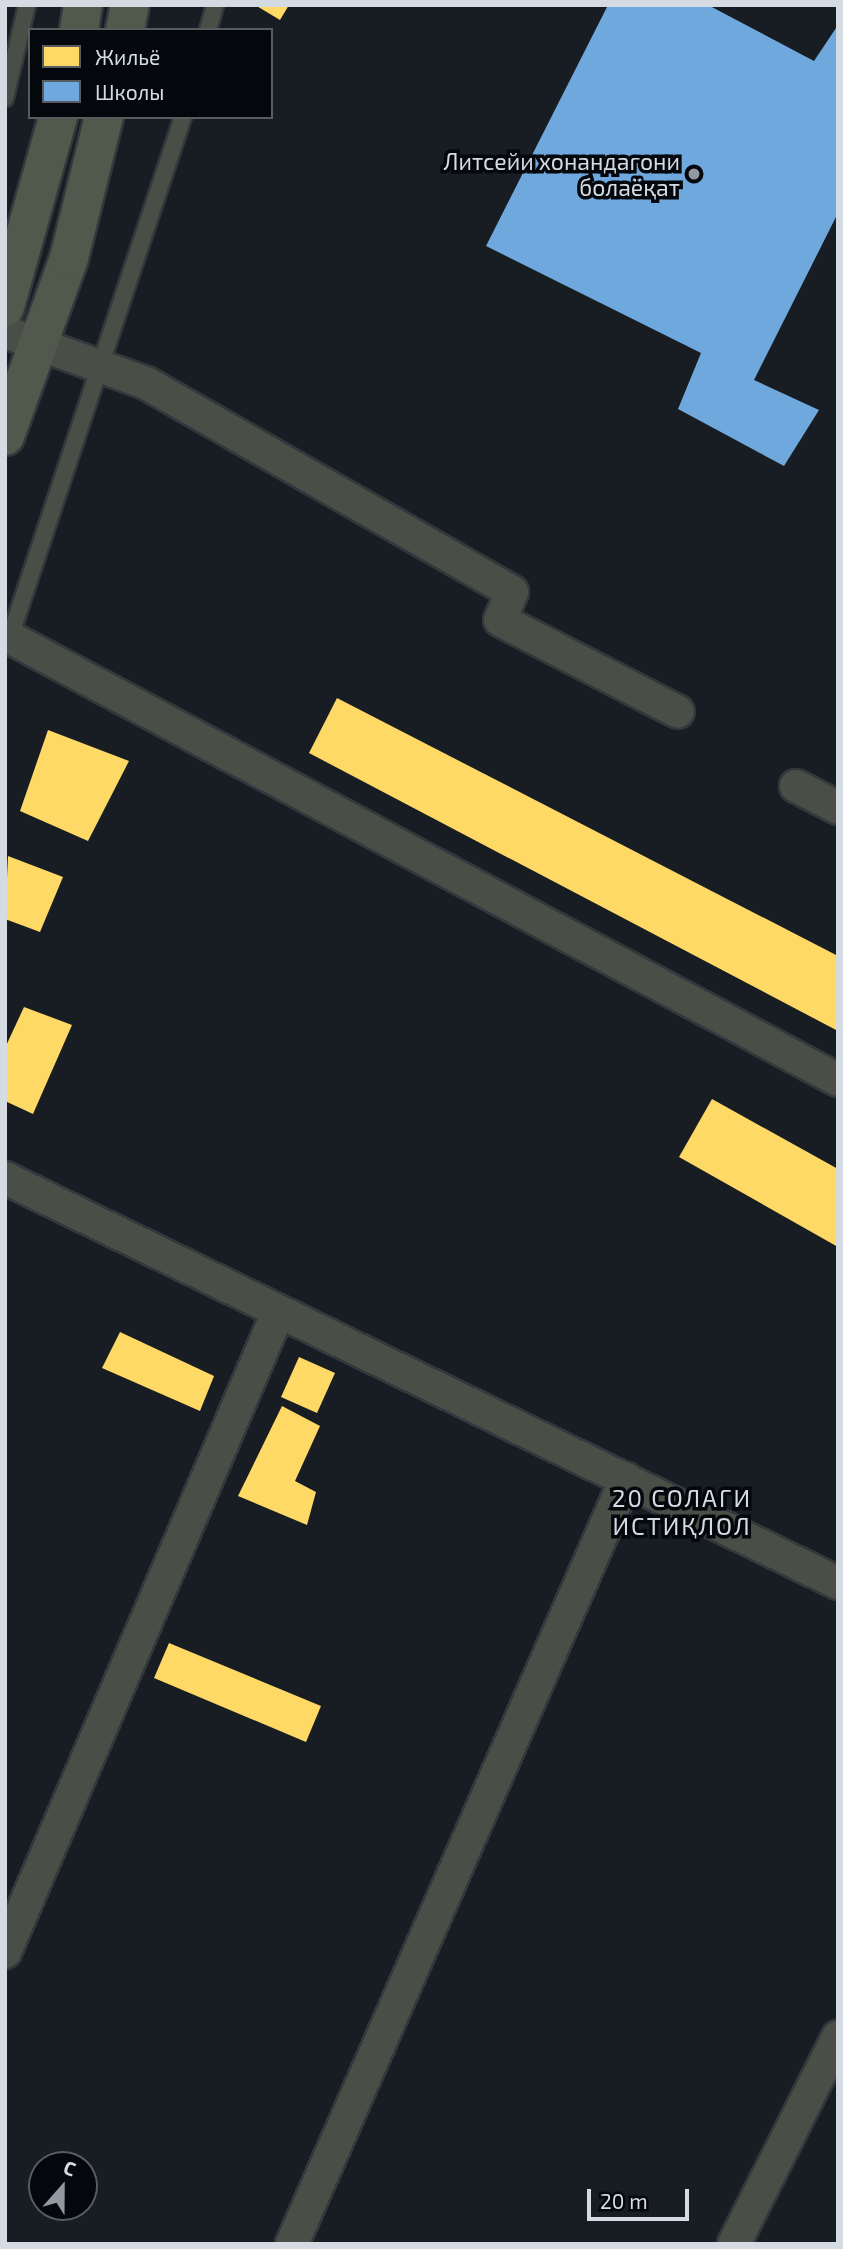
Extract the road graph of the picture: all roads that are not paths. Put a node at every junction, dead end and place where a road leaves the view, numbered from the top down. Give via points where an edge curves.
1 (27, 5) edge
2 (83, 5) edge
3 (130, 5) edge
4 (215, 5) edge
5 (79, 28) edge
6 (125, 28) edge
7 (209, 28) edge
8 (5, 98) edge
9 (57, 119) edge
10 (103, 119) edge
11 (182, 119) edge
12 (5, 307) edge
13 (22, 337) edge
14 (98, 365) junction
15 (5, 436) edge
16 (7, 642) edge
17 (678, 712) dead end
18 (796, 786) dead end
19 (838, 808) edge
20 (838, 1080) edge
21 (5, 1178) edge
22 (276, 1315) junction
23 (626, 1479) junction
24 (838, 1583) edge
25 (5, 1952) edge
26 (838, 2037) edge
27 (292, 2244) edge
28 (734, 2244) edge

1 - 8 lane
2 - 5 main road
3 - 6 main road
4 - 7 lane
9 - 12 main road
10 - 13 main road via 68,258
11 - 14 lane
13 - 14 street
13 - 15 main road
14 - 16 lane
14 - 17 street via 146,383 512,592 500,620
16 - 20 street
18 - 19 street
21 - 22 street
22 - 23 street
22 - 25 street
23 - 24 street
23 - 27 street
26 - 28 street

